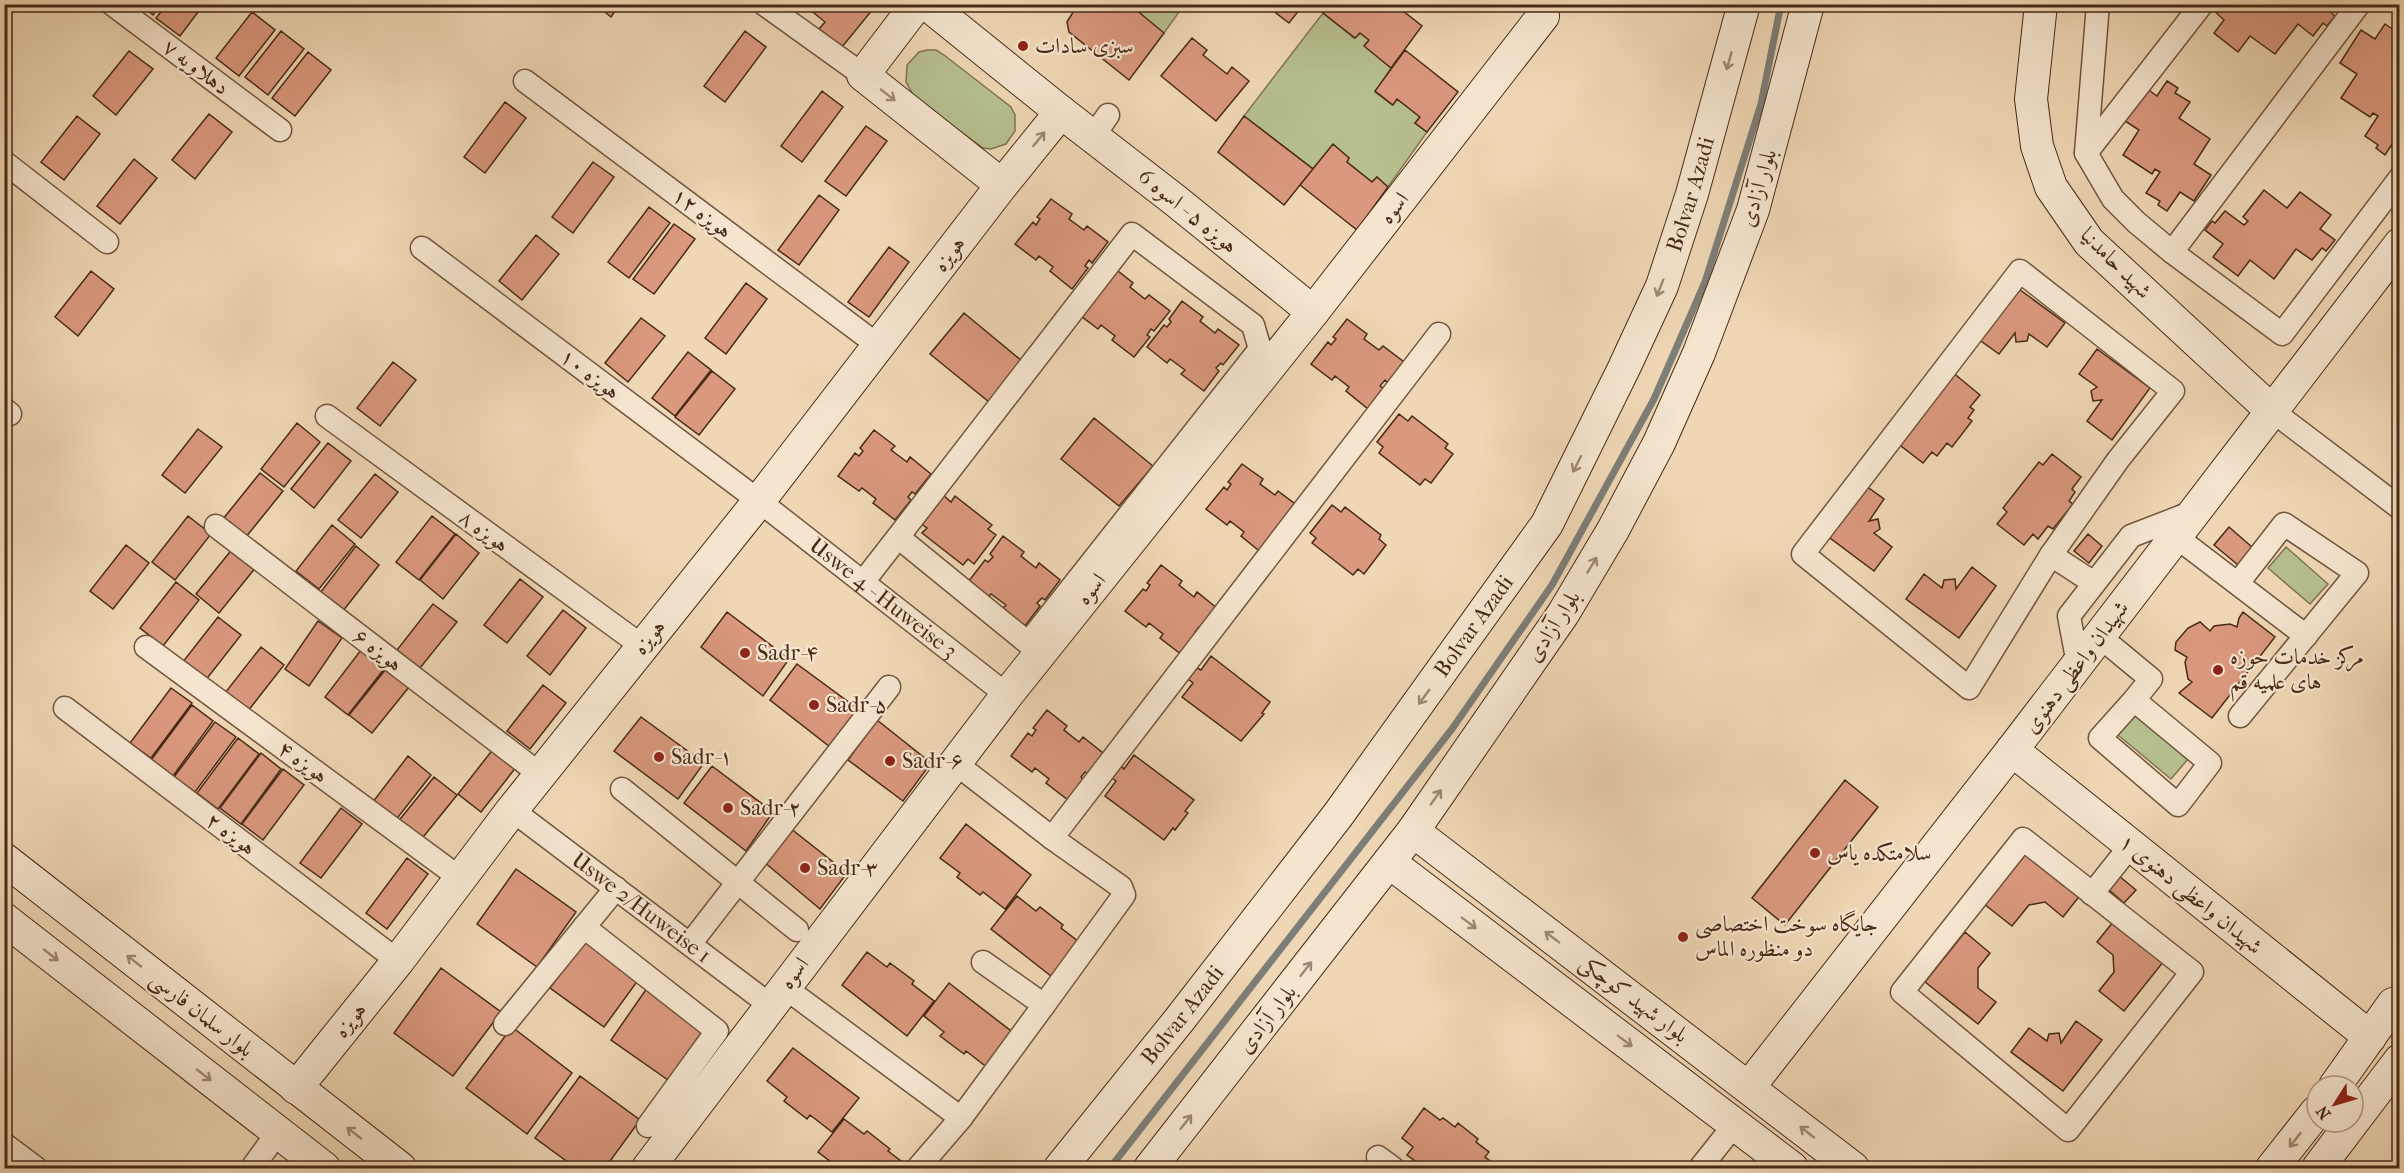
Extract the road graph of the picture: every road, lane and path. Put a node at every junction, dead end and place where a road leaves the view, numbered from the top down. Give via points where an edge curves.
1 (112, 4) edge
2 (764, 4) edge
3 (917, 4) edge
4 (927, 4) edge
5 (1744, 4) edge
6 (1808, 4) edge
7 (2041, 4) edge
8 (2098, 4) edge
9 (2202, 4) edge
10 (2359, 4) edge
11 (1536, 10) edge
12 (862, 75) junction
13 (525, 81) dead end
14 (1061, 112) junction
15 (280, 130) dead end
16 (2086, 153) junction
17 (4, 162) edge
18 (2400, 178) edge
19 (1002, 185) junction
20 (107, 242) dead end
21 (2400, 244) edge
22 (422, 248) dead end
23 (2172, 252) junction
24 (1313, 312) junction
25 (1439, 334) dead end
26 (879, 346) junction
27 (2271, 410) junction
28 (327, 416) dead end
29 (759, 501) junction
30 (2400, 508) edge
31 (2184, 524) junction
32 (216, 526) dead end
33 (897, 537) junction
34 (2051, 555) junction
35 (863, 582) junction
36 (2094, 583) junction
37 (2238, 583) junction
38 (2099, 636) junction
39 (2306, 636) junction
40 (642, 646) junction
41 (146, 647) dead end
42 (2078, 664) junction
43 (889, 687) dead end
44 (1007, 694) junction
45 (2134, 700) junction
46 (65, 708) dead end
47 (2240, 716) dead end
48 (2012, 750) junction
49 (955, 763) junction
50 (540, 775) junction
51 (622, 789) dead end
52 (512, 810) junction
53 (1413, 831) junction
54 (1052, 838) junction
55 (2131, 845) junction
56 (4, 859) edge
57 (1389, 862) junction
58 (1462, 869) junction
59 (460, 878) junction
60 (738, 882) junction
61 (616, 888) junction
62 (2092, 894) junction
63 (1439, 900) junction
64 (4, 919) edge
65 (584, 927) junction
66 (797, 930) dead end
67 (690, 944) junction
68 (398, 961) junction
69 (983, 962) dead end
70 (777, 996) junction
71 (2400, 1002) edge
72 (1044, 1005) junction
73 (505, 1024) dead end
74 (2370, 1037) junction
75 (2399, 1061) edge
76 (2344, 1074) edge
77 (1749, 1087) junction
78 (296, 1088) junction
79 (2365, 1106) edge
80 (961, 1118) junction
81 (1735, 1124) junction
82 (648, 1126) dead end
83 (2305, 1126) edge
84 (278, 1132) junction
85 (2344, 1134) edge
86 (4, 1144) edge
87 (36, 1168) edge
88 (252, 1168) edge
89 (324, 1168) edge
90 (400, 1168) edge
91 (648, 1168) edge
92 (918, 1168) edge
93 (1060, 1168) edge
94 (1150, 1168) edge
95 (1700, 1168) edge
96 (1792, 1168) edge
97 (1853, 1168) edge
98 (2272, 1168) edge
99 (2318, 1168) edge

1 - 15 street, دهلاویه ۷
2 - 12 street
3 - 12 street
4 - 14 street
5 -> 93 street, Bolvar Azadi via 1692,194 1662,286 1547,524 1338,815
53 -> 6 street, بلوار آزادی via 1563,614 1659,443 1699,353 1753,210
7 - 27 street, شهید حامدنیا via 2031,99 2037,146 2051,186 2090,242
8 - 16 street
9 - 16 street
10 - 23 street
11 - 24 street, اسوه
12 -> 19 street
13 - 26 street, هویزه ۱۲
19 -> 14 street, هویزه
14 - 24 street, هویزه ۵ - اسوه 6 via 1101,126
16 - 23 street via 2113,199
17 - 20 street
18 - 23 street via 2282,334
19 - 26 street, هویزه
21 - 27 street, شهیدان واعظی دهنوی
22 - 29 street, هویزه ۱۰
24 - 44 street, اسوه
25 - 54 street
26 - 29 street, هویزه
27 - 30 street
27 - 31 street, شهیدان واعظی دهنوی
28 - 40 street, هویزه ۸
29 - 35 street, Uswe 4 - Huweise 3
29 - 40 street, هویزه
31 - 36 street via 2131,536
31 - 37 street
31 - 38 street, شهیدان واعظی دهنوی
32 - 50 street, هویزه ۶
33 - 33 street via 1028,643 1260,349 1253,325 1132,234
33 - 35 street
34 - 34 street via 2173,391 2020,271 1803,554 1969,688
34 - 36 street
35 - 44 street, Uswe 4 - Huweise 3
36 - 42 street via 2069,616
37 - 39 street
37 - 39 street via 2284,524 2357,573
38 - 42 street, شهیدان واعظی دهنوی
38 - 45 street via 2151,678
39 - 47 street
40 - 50 street, هویزه
41 - 59 street, هویزه ۴
42 - 48 street, شهیدان واعظی دهنوی
43 - 60 street
44 - 49 street, اسوه
45 - 45 street via 2100,738 2178,805 2210,763
46 - 68 street, هویزه ۲
48 - 55 street, شهیدان واعظی دهنوی ۱
48 - 77 street, شهیدان واعظی دهنوی
49 - 54 street
49 - 70 street, اسوه
50 - 52 street, هویزه
51 - 60 street
52 - 59 street, هویزه
52 - 61 street, Uswe 2/Huweise 1
53 - 57 street, بلوار آزادی
53 - 58 street, بلوار شهید کوچکی
54 - 72 street via 1120,887 1124,894
55 - 62 street
55 - 74 street, شهیدان واعظی دهنوی ۱
78 -> 56 street, بلوار سلمان فارسی
57 - 63 street, بلوار شهید کوچکی
94 -> 57 street, بلوار آزادی
58 - 63 street via 1442,878
77 -> 58 street, بلوار شهید کوچکی
59 - 68 street, هویزه
60 - 66 street
60 - 67 street
61 - 65 street
61 - 67 street, Uswe 2/Huweise 1
62 - 62 street via 2192,972 2068,1130 1902,992 2023,839
63 -> 81 street, بلوار شهید کوچکی
64 -> 84 street, بلوار سلمان فارسی
65 - 73 street
65 - 82 street via 717,1031
67 - 70 street, Uswe 2/Huweise 1
68 - 78 street, هویزه
69 - 72 street
70 - 80 street, Uswe 2/Huweise 1
70 - 91 street, اسوه
71 - 74 street via 2393,1004
72 - 80 street
74 - 76 street
75 - 79 street
97 -> 77 street, بلوار شهید کوچکی
90 -> 78 street, بلوار سلمان فارسی
80 - 92 street
81 - 95 street
81 - 96 street, بلوار شهید کوچکی
83 -> 98 street
84 - 88 street
84 - 89 street, بلوار سلمان فارسی
85 - 99 street
86 - 87 street

